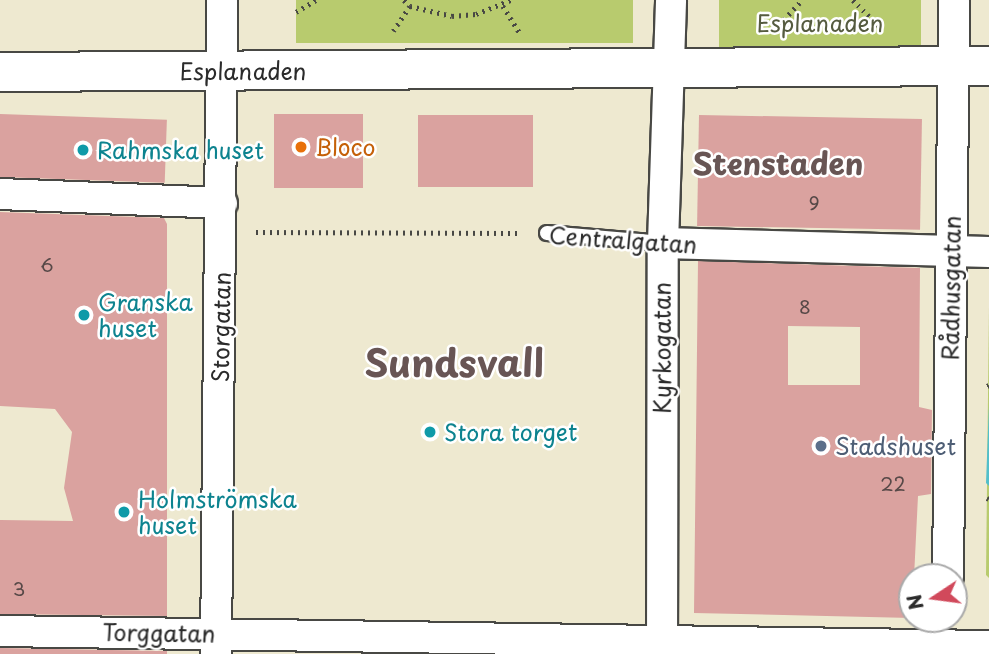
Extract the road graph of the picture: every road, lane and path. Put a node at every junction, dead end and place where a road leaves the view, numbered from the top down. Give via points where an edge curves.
1 (222, 0) edge
2 (316, 0) edge
3 (404, 0) edge
4 (511, 0) edge
5 (671, 0) edge
6 (954, 0) edge
7 (296, 12) dead end
8 (670, 66) junction
9 (971, 66) edge
10 (222, 71) junction
11 (0, 72) edge
12 (0, 194) edge
13 (222, 203) junction
14 (256, 232) dead end
15 (547, 233) joint
16 (663, 243) junction
17 (951, 250) junction
18 (989, 252) edge
19 (948, 563) edge
20 (0, 631) edge
21 (948, 639) edge
22 (217, 644) edge
23 (989, 646) edge
24 (662, 648) edge

1 - 10 street, Storgatan
2 - 7 path
3 - 4 path via 410,6 452,16 476,14
5 - 8 street, Kyrkogatan
6 - 9 street, Rådhusgatan
8 - 9 street, Esplanaden
8 - 10 street, Esplanaden
8 - 16 street, Kyrkogatan
9 - 17 street, Rådhusgatan
10 - 11 street, Esplanaden
10 - 13 street, Storgatan
12 - 13 street
13 - 22 street, Storgatan
14 - 15 path, Centralgatan
15 - 16 lane, Centralgatan
16 - 17 street, Centralgatan
16 - 24 street, Kyrkogatan
17 - 18 street, Centralgatan
17 - 19 street, Rådhusgatan
20 - 22 street, Torggatan
21 - 23 street, Torggatan
21 - 24 street, Torggatan
22 - 24 street, Torggatan

